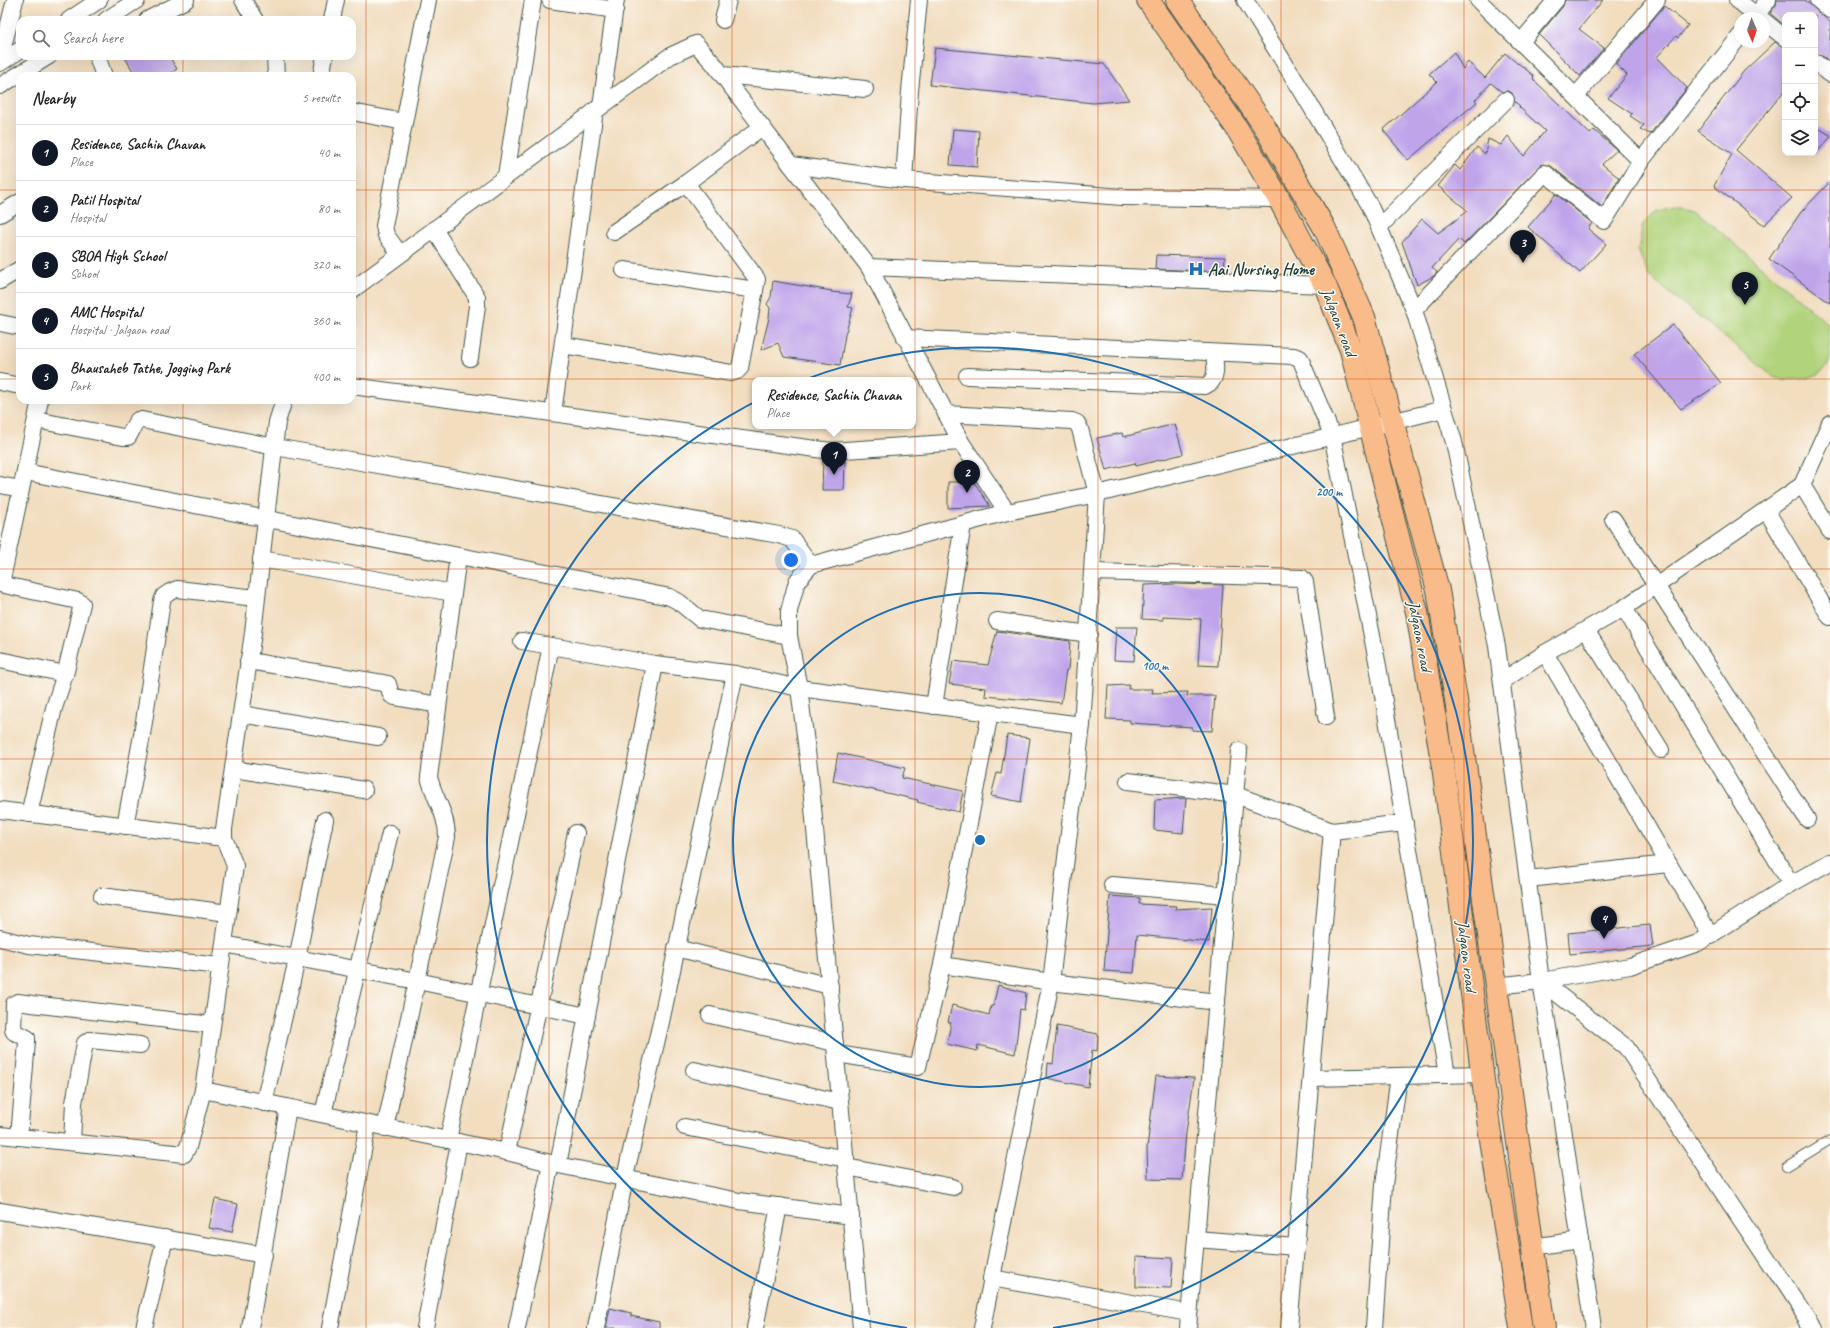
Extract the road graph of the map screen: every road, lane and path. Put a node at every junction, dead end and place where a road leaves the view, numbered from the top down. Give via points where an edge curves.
1 (15, 0) edge
2 (99, 0) edge
3 (137, 0) edge
4 (186, 0) edge
5 (243, 0) edge
6 (336, 0) edge
7 (428, 0) edge
8 (533, 0) edge
9 (550, 0) edge
10 (728, 0) edge
11 (919, 0) edge
12 (1148, 0) edge
13 (1177, 0) edge
14 (1245, 0) edge
15 (1478, 0) edge
16 (1556, 0) edge
17 (1656, 0) edge
18 (1737, 0) edge
19 (1768, 0) edge
20 (1818, 0) edge
21 (616, 5) edge
22 (1830, 10) edge
23 (1751, 12) edge
24 (1761, 12) edge
25 (78, 16) edge
26 (112, 16) edge
27 (155, 16) edge
28 (253, 16) edge
29 (333, 16) edge
30 (723, 20) dead end
31 (1770, 27) edge
32 (1782, 36) edge
33 (1521, 42) junction
34 (1734, 44) edge
35 (16, 52) edge
36 (0, 59) edge
37 (42, 60) edge
38 (98, 60) edge
39 (275, 60) edge
40 (324, 60) edge
41 (0, 62) edge
42 (1818, 64) edge
43 (23, 72) edge
44 (103, 72) edge
45 (276, 72) edge
46 (322, 72) edge
47 (723, 74) junction
48 (1830, 74) edge
49 (16, 76) edge
50 (0, 86) edge
51 (865, 89) dead end
52 (1576, 96) junction
53 (1506, 100) dead end
54 (598, 108) junction
55 (356, 113) edge
56 (404, 122) junction
57 (762, 127) junction
58 (1641, 161) junction
59 (791, 165) junction
60 (506, 176) junction
61 (904, 180) junction
62 (686, 183) junction
63 (1279, 199) junction
64 (16, 204) edge
65 (0, 214) edge
66 (1379, 227) junction
67 (434, 229) junction
68 (614, 232) dead end
69 (400, 254) junction
70 (869, 267) junction
71 (624, 270) dead end
72 (16, 271) edge
73 (0, 281) edge
74 (1325, 285) junction
75 (356, 287) edge
76 (755, 290) junction
77 (1414, 310) junction
78 (0, 323) edge
79 (16, 325) edge
80 (905, 338) junction
81 (563, 345) junction
82 (1214, 352) junction
83 (470, 358) dead end
84 (967, 376) dead end
85 (0, 382) edge
86 (16, 385) edge
87 (356, 387) edge
88 (39, 404) edge
89 (283, 404) edge
90 (1444, 409) junction
91 (554, 413) junction
92 (946, 414) junction
93 (36, 420) junction
94 (1393, 421) junction
95 (1830, 423) edge
96 (1371, 426) junction
97 (1332, 435) junction
98 (961, 442) junction
99 (275, 447) junction
100 (25, 472) junction
101 (0, 485) edge
102 (1802, 485) junction
103 (21, 489) junction
104 (1097, 494) junction
105 (1766, 510) junction
106 (1007, 512) junction
107 (266, 518) junction
108 (1613, 519) dead end
109 (7, 523) edge
110 (963, 524) junction
111 (1830, 531) edge
112 (458, 556) junction
113 (260, 559) junction
114 (811, 565) junction
115 (1093, 572) junction
116 (1, 584) edge
117 (1657, 586) junction
118 (453, 593) junction
119 (256, 598) junction
120 (1624, 608) junction
121 (1830, 617) edge
122 (997, 621) dead end
123 (1586, 630) junction
124 (1088, 634) junction
125 (789, 636) junction
126 (522, 641) dead end
127 (550, 646) junction
128 (1545, 653) junction
129 (0, 660) edge
130 (248, 661) junction
131 (655, 664) junction
132 (65, 674) junction
133 (735, 674) junction
134 (1502, 681) junction
135 (799, 688) junction
136 (438, 705) junction
137 (934, 706) junction
138 (990, 713) junction
139 (241, 714) junction
140 (1326, 717) dead end
141 (1082, 725) junction
142 (378, 737) dead end
143 (1661, 750) dead end
144 (1240, 751) dead end
145 (233, 770) junction
146 (1128, 781) dead end
147 (364, 790) dead end
148 (1236, 795) junction
149 (0, 810) edge
150 (28, 814) junction
151 (1807, 819) dead end
152 (325, 820) dead end
153 (1405, 823) junction
154 (125, 826) junction
155 (1332, 831) junction
156 (390, 833) dead end
157 (576, 833) dead end
158 (224, 838) junction
159 (1830, 862) edge
160 (1669, 864) junction
161 (1528, 880) junction
162 (1791, 884) junction
163 (1112, 885) dead end
164 (102, 896) dead end
165 (1226, 896) junction
166 (228, 913) junction
167 (1711, 936) junction
168 (0, 938) edge
169 (224, 944) junction
170 (676, 948) junction
171 (298, 958) junction
172 (942, 965) junction
173 (220, 966) junction
174 (358, 970) junction
175 (417, 981) junction
176 (1541, 981) junction
177 (1051, 982) junction
178 (830, 986) junction
179 (1495, 986) junction
180 (478, 993) junction
181 (1217, 1002) junction
182 (539, 1006) junction
183 (710, 1015) dead end
184 (587, 1016) junction
185 (212, 1025) junction
186 (140, 1046) dead end
187 (836, 1048) junction
188 (694, 1070) dead end
189 (1482, 1074) junction
190 (1447, 1075) junction
191 (1400, 1076) junction
192 (1312, 1078) junction
193 (203, 1090) junction
194 (840, 1102) junction
195 (264, 1103) junction
196 (288, 1108) junction
197 (323, 1114) junction
198 (368, 1124) junction
199 (685, 1127) dead end
200 (385, 1128) junction
201 (0, 1135) edge
202 (19, 1137) junction
203 (1830, 1140) edge
204 (453, 1141) junction
205 (72, 1142) junction
206 (507, 1152) junction
207 (846, 1163) junction
208 (554, 1164) junction
209 (1786, 1167) dead end
210 (625, 1177) junction
211 (953, 1186) dead end
212 (779, 1206) junction
213 (0, 1211) edge
214 (851, 1216) junction
215 (165, 1238) junction
216 (1196, 1239) junction
217 (1580, 1240) junction
218 (1296, 1247) junction
219 (1532, 1247) junction
220 (264, 1255) junction
221 (991, 1278) junction
222 (1188, 1320) edge
223 (144, 1328) edge
224 (250, 1328) edge
225 (330, 1328) edge
226 (425, 1328) edge
227 (517, 1328) edge
228 (596, 1328) edge
229 (755, 1328) edge
230 (861, 1328) edge
231 (982, 1328) edge
232 (1289, 1328) edge
233 (1374, 1328) edge
234 (1521, 1328) edge
235 (1544, 1328) edge
236 (1593, 1328) edge
237 (1813, 1328) edge

1 - 36 street
2 - 25 street
3 - 26 street
4 - 27 street
5 - 28 street
6 - 29 street
7 - 56 street
8 - 60 street
9 - 21 street
10 - 30 street
11 - 61 street
12 - 63 highway, Jalgaon road via 1236,127
13 - 94 highway, Jalgaon road via 1261,120 1324,226 1364,317
14 - 66 street via 1362,192
15 - 33 street
16 - 33 street
17 - 52 street
18 - 23 street
19 - 24 street
20 - 22 street
21 - 54 street
31 - 32 street
33 - 52 street
34 - 58 street
35 - 41 street
37 - 43 street
38 - 44 street
39 - 45 street
40 - 46 street
42 - 48 street
47 - 51 street
47 - 54 street via 696,44 670,56
47 - 57 street
49 - 50 street
52 - 58 street
53 - 66 street
54 - 60 street
54 - 81 street
55 - 56 street
56 - 69 street via 384,226 386,235
57 - 59 street
57 - 62 street
58 - 77 street via 1604,221 1544,174
59 - 61 street
59 - 70 street
60 - 67 street
61 - 63 street via 1122,197
62 - 68 street
62 - 76 street via 755,275
63 - 74 highway, Jalgaon road
64 - 65 street
66 - 77 street
67 - 69 street
67 - 83 street via 476,297
69 - 75 street
70 - 74 street
70 - 80 street
71 - 76 street
72 - 73 street
74 - 96 highway, Jalgaon road via 1351,350
76 - 81 street via 740,368 731,373
77 - 90 street
78 - 79 street
80 - 82 street
80 - 92 street
81 - 91 street
82 - 84 street via 1215,378 1212,383 1205,386
82 - 97 street via 1300,358
85 - 86 street
87 - 91 street
88 - 93 street
89 - 99 street via 277,422
90 - 94 street
90 - 134 street via 1472,522
91 - 98 street via 831,451
92 - 98 street
92 - 104 street via 1072,421 1080,429
93 - 99 street via 123,437 128,437 134,424 142,420
93 - 100 street
94 - 96 street
94 - 179 highway, Jalgaon road via 1438,590 1456,700
95 - 102 street
96 - 97 street
96 - 189 highway, Jalgaon road via 1417,612 1444,773
97 - 104 street
97 - 153 street via 1376,658
98 - 106 street
99 - 107 street
99 - 114 street via 787,536
100 - 103 street
100 - 107 street
101 - 103 street
102 - 105 street
102 - 111 street
103 - 109 street
104 - 106 street
104 - 115 street
105 - 117 street
105 - 121 street
106 - 110 street
107 - 112 street
107 - 113 street
108 - 117 street
109 - 116 street
110 - 114 street
110 - 137 street
112 - 118 street
112 - 125 street via 670,597 700,619
113 - 118 street
113 - 119 street
114 - 125 street via 797,581 792,597
115 - 124 street
115 - 140 street via 1302,578 1305,582
116 - 132 street via 82,604
117 - 120 street
117 - 151 street
118 - 136 street
119 - 130 street
119 - 154 street via 184,589 164,596
120 - 123 street
120 - 162 street
122 - 124 street
123 - 128 street
123 - 143 street
124 - 141 street
125 - 135 street
126 - 127 street
127 - 131 street
127 - 180 street
128 - 134 street
128 - 160 street
129 - 132 street
130 - 136 street via 388,684 391,695 395,697
130 - 139 street
131 - 133 street
131 - 184 street
132 - 150 street
133 - 135 street
133 - 170 street
134 - 161 street
135 - 137 street
135 - 178 street
136 - 175 street via 429,776 445,818 447,837
137 - 138 street
138 - 141 street
138 - 172 street
139 - 142 street
139 - 145 street
141 - 177 street
144 - 148 street
145 - 147 street
145 - 158 street
146 - 148 street
148 - 155 street
148 - 165 street
149 - 150 street
150 - 154 street
152 - 171 street
153 - 155 street
153 - 190 street
154 - 158 street
155 - 192 street
156 - 174 street
157 - 182 street
158 - 166 street via 234,866
159 - 162 street
160 - 161 street
160 - 167 street
161 - 176 street
162 - 167 street
163 - 165 street
164 - 166 street
165 - 181 street
166 - 169 street
167 - 176 street via 1698,943 1630,966
168 - 173 street via 29,946
169 - 171 street
169 - 173 street
170 - 178 street
170 - 210 street
171 - 174 street
171 - 195 street
172 - 177 street
172 - 187 street via 918,1067
173 - 185 street
174 - 175 street
174 - 197 street
175 - 180 street
175 - 200 street
176 - 179 street
176 - 217 street
176 - 237 street via 1626,1047
177 - 181 street
177 - 221 street
178 - 187 street
179 - 219 highway, Jalgaon road
180 - 182 street
180 - 204 street
181 - 216 street
182 - 184 street
182 - 206 street
183 - 187 street
184 - 208 street
185 - 193 street
185 - 202 street via 18,1002 14,1004 13,1030 27,1038
186 - 205 street via 90,1040 85,1043 74,1103
187 - 194 street
188 - 194 street
189 - 190 street
189 - 234 highway, Jalgaon road
190 - 191 street
191 - 192 street
191 - 233 street via 1384,1185
192 - 218 street
193 - 195 street
193 - 205 street via 184,1154
194 - 207 street
195 - 196 street
196 - 197 street
196 - 220 street
197 - 198 street
198 - 200 street
198 - 225 street
199 - 207 street
200 - 204 street
201 - 202 street
202 - 205 street
203 - 209 lane
204 - 206 street
204 - 226 street
206 - 208 street
207 - 211 street
207 - 214 street
208 - 210 street
208 - 227 street
210 - 212 street
210 - 228 street
212 - 214 street
212 - 229 street
213 - 215 street
214 - 230 street
215 - 220 street
215 - 223 street
216 - 218 street
216 - 222 street
217 - 219 street
217 - 236 street
218 - 232 street
219 - 235 highway, Jalgaon road
220 - 224 street
221 - 222 street
221 - 231 street

